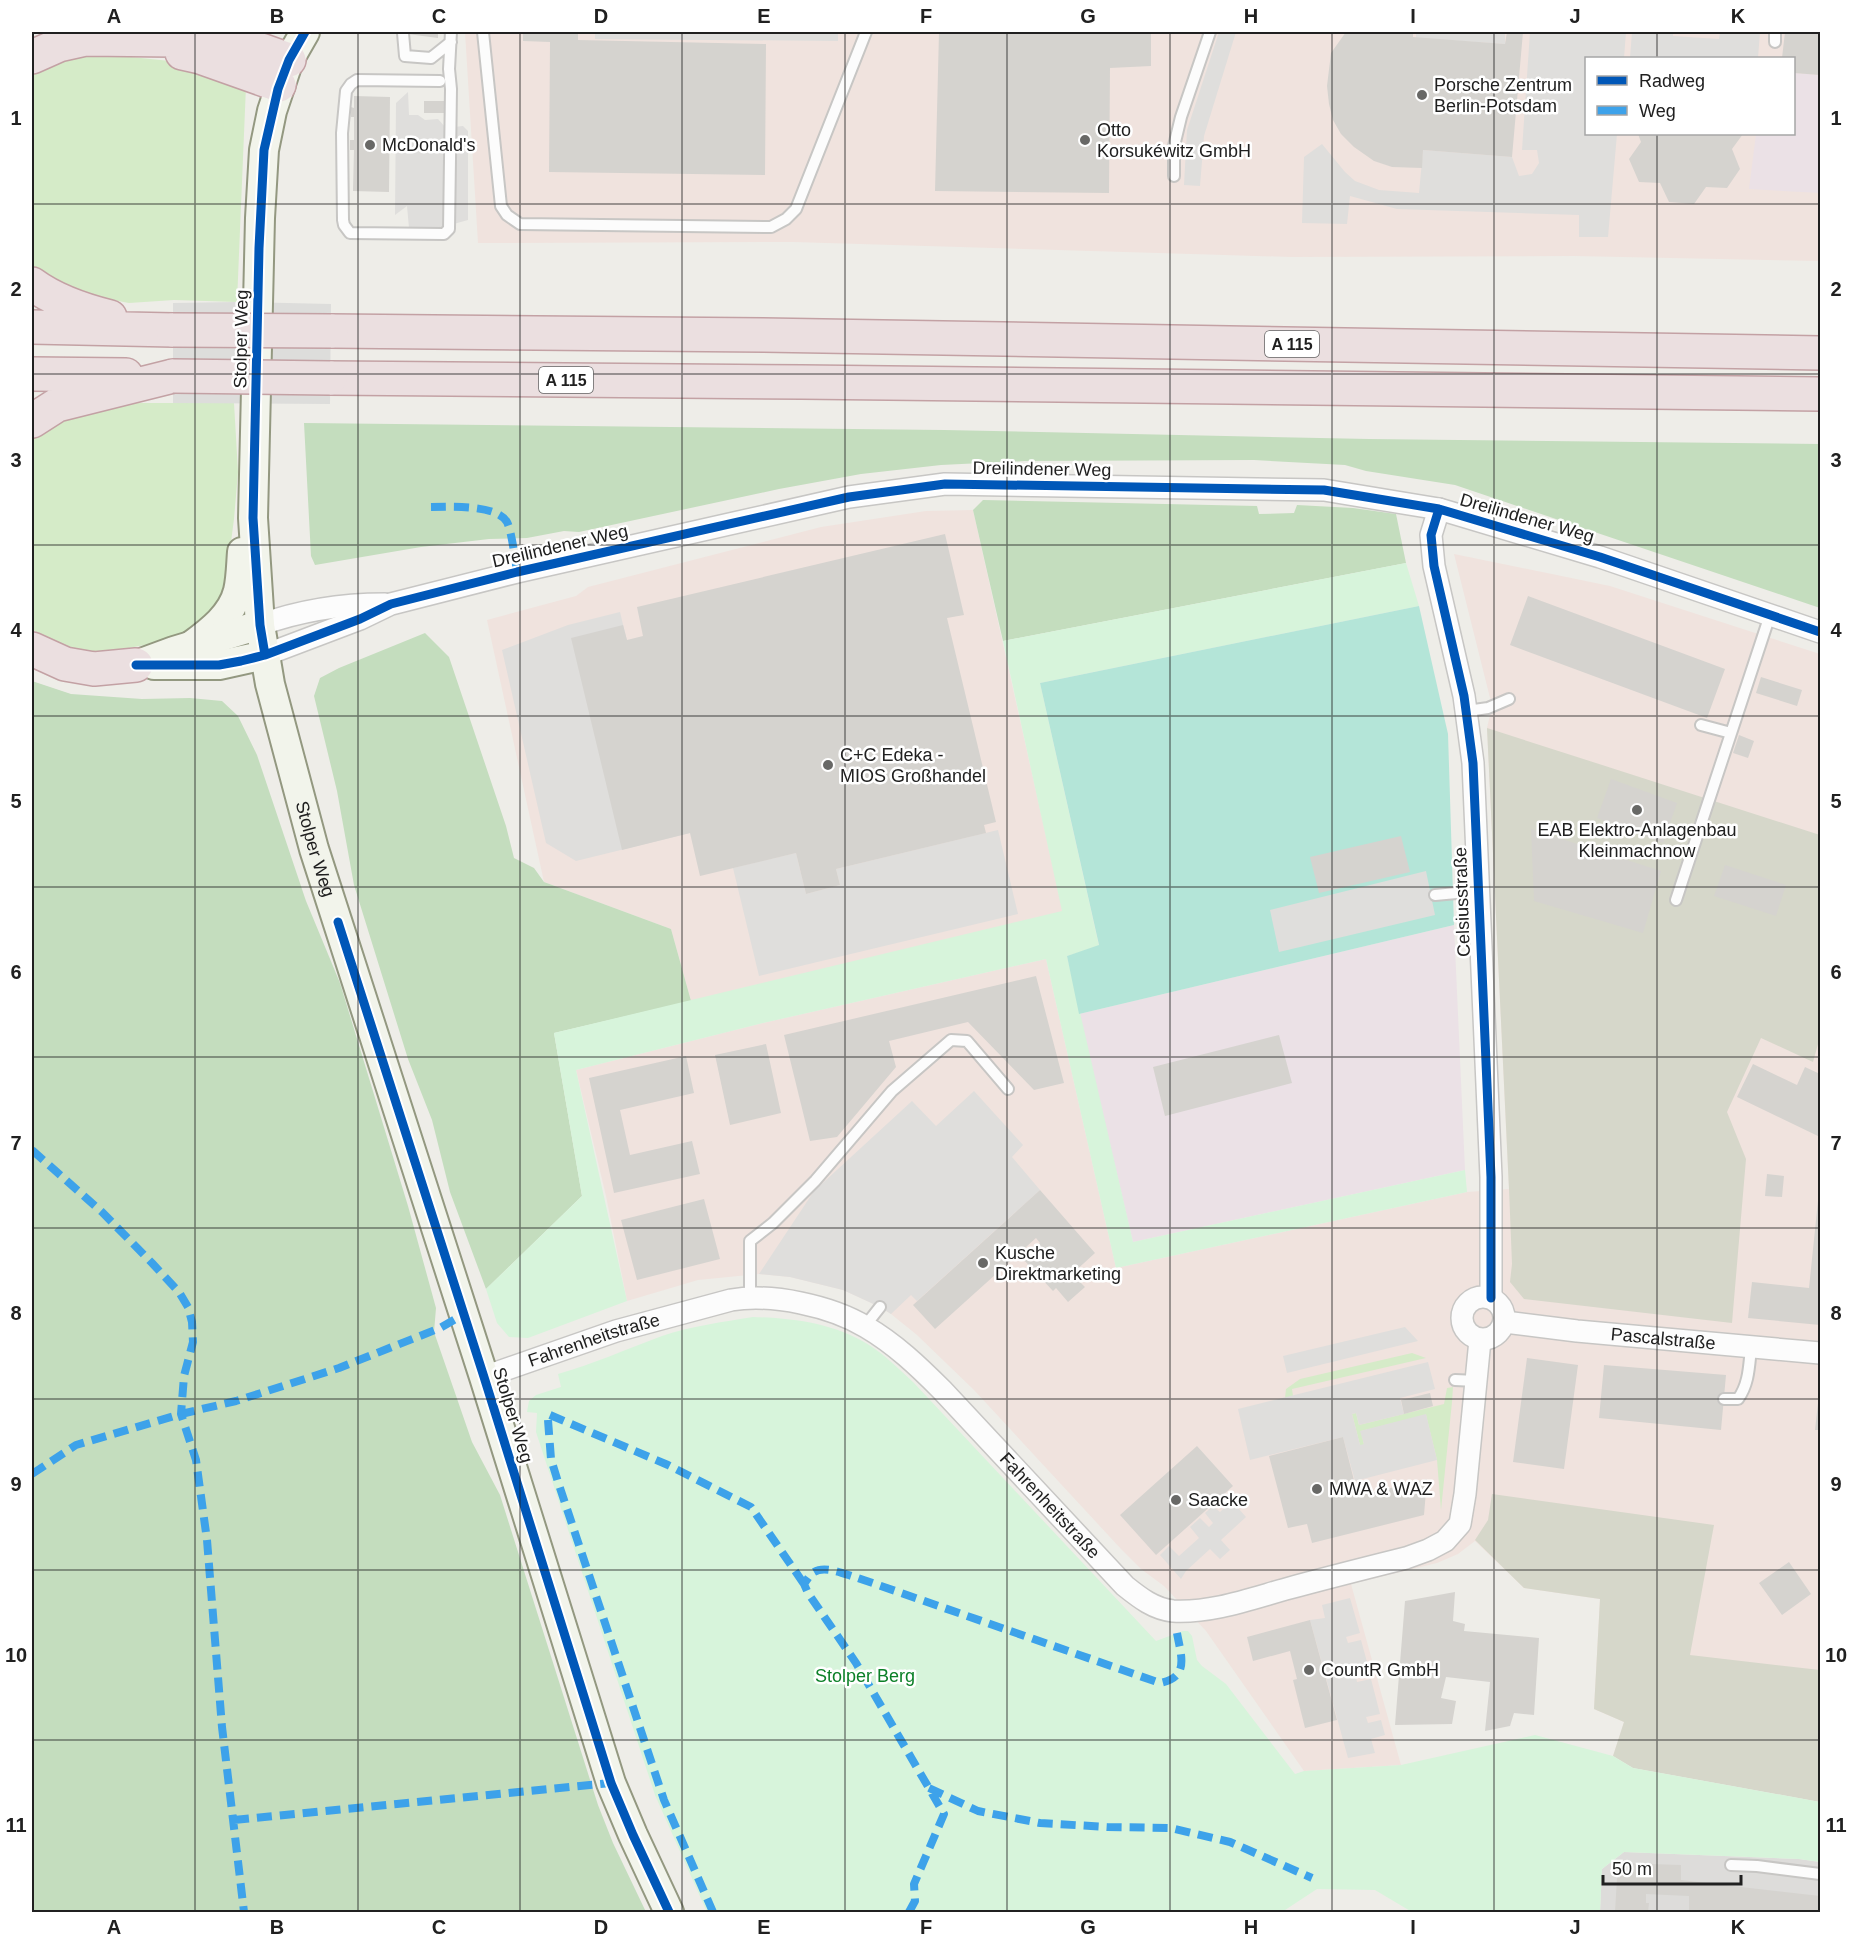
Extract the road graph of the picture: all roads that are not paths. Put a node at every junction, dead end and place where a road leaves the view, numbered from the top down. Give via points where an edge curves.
1 (305, 32) edge
2 (483, 32) edge
3 (866, 32) edge
4 (1210, 32) edge
5 (404, 33) dead end
6 (451, 37) edge
7 (255, 39) edge
8 (137, 40) junction
9 (32, 57) edge
10 (284, 72) junction
11 (440, 81) dead end
12 (1174, 176) dead end
13 (32, 284) edge
14 (32, 327) edge
15 (161, 329) junction
16 (1821, 352) edge
17 (32, 375) edge
18 (173, 376) junction
19 (1821, 394) edge
20 (32, 421) edge
21 (1439, 509) junction
22 (253, 518) junction
23 (391, 604) junction
24 (1770, 615) junction
25 (260, 625) junction
26 (1821, 632) edge
27 (192, 645) junction
28 (32, 649) edge
29 (265, 655) junction
30 (136, 665) junction
31 (1509, 699) dead end
32 (1467, 711) junction
33 (1701, 725) dead end
34 (1731, 733) junction
35 (1478, 891) junction
36 (1436, 895) dead end
37 (1676, 900) dead end
38 (1008, 1089) dead end
39 (750, 1297) junction
40 (1491, 1298) junction
41 (880, 1307) dead end
42 (1505, 1322) junction
43 (865, 1326) junction
44 (1480, 1340) junction
45 (1751, 1348) junction
46 (1821, 1353) edge
47 (484, 1377) junction
48 (1724, 1399) dead end
49 (1731, 1865) dead end
50 (1821, 1874) edge
51 (669, 1912) edge

1 - 10 street, Stolper Weg
2 - 3 lane via 501,206 520,224 771,227 796,209
4 - 12 lane via 1174,146
5 - 6 lane via 405,56 430,58
6 - 11 lane via 450,229 444,234 350,233 343,220 342,133 346,91 357,80
7 - 8 highway via 231,43
7 - 10 highway
8 - 9 highway via 86,39
8 - 10 highway via 200,57
10 - 22 street, Stolper Weg via 264,150
13 - 15 highway via 76,308
14 - 15 highway, A 115
15 - 16 highway, A 115, bridge
17 - 18 highway, A 115
18 - 19 highway, A 115, bridge
18 - 20 highway via 57,405
21 - 23 street, Dreilindener Weg via 1324,490 945,484 849,497
21 - 24 street, Dreilindener Weg via 1600,557
21 - 32 street, Celsiusstraße via 1431,535 1434,566
22 - 25 street, Stolper Weg
22 - 27 street via 243,536 238,591 230,610
23 - 25 street, Dreilindener Weg via 333,606
23 - 29 street, Dreilindener Weg
24 - 26 street, Dreilindener Weg
24 - 34 lane
25 - 27 street
25 - 29 street, Stolper Weg
27 - 30 street
28 - 30 highway via 65,664 94,669
29 - 30 street via 219,665
29 - 47 street, Stolper Weg via 314,849
31 - 32 lane
32 - 35 street, Celsiusstraße
33 - 34 lane
34 - 37 lane
35 - 36 lane
35 - 40 street, Celsiusstraße via 1491,1177
38 - 39 lane via 967,1041 951,1040 892,1091 815,1181 750,1241
39 - 43 street, Fahrenheitstraße via 810,1306
39 - 47 street, Fahrenheitstraße via 616,1331
40 - 42 street via 1502,1308
40 - 44 street via 1477,1297 1462,1312 1463,1327
41 - 43 lane
42 - 44 street via 1498,1334
42 - 45 street, Pascalstraße
43 - 44 street, Fahrenheitstraße via 915,1363 942,1389 1125,1586 1156,1608 1173,1611 1228,1605 1406,1558 1445,1541 1460,1524 1463,1513 1465,1381
45 - 46 street, Pascalstraße
45 - 48 lane via 1744,1392 1738,1399
47 - 51 street, Stolper Weg via 611,1783
49 - 50 lane

